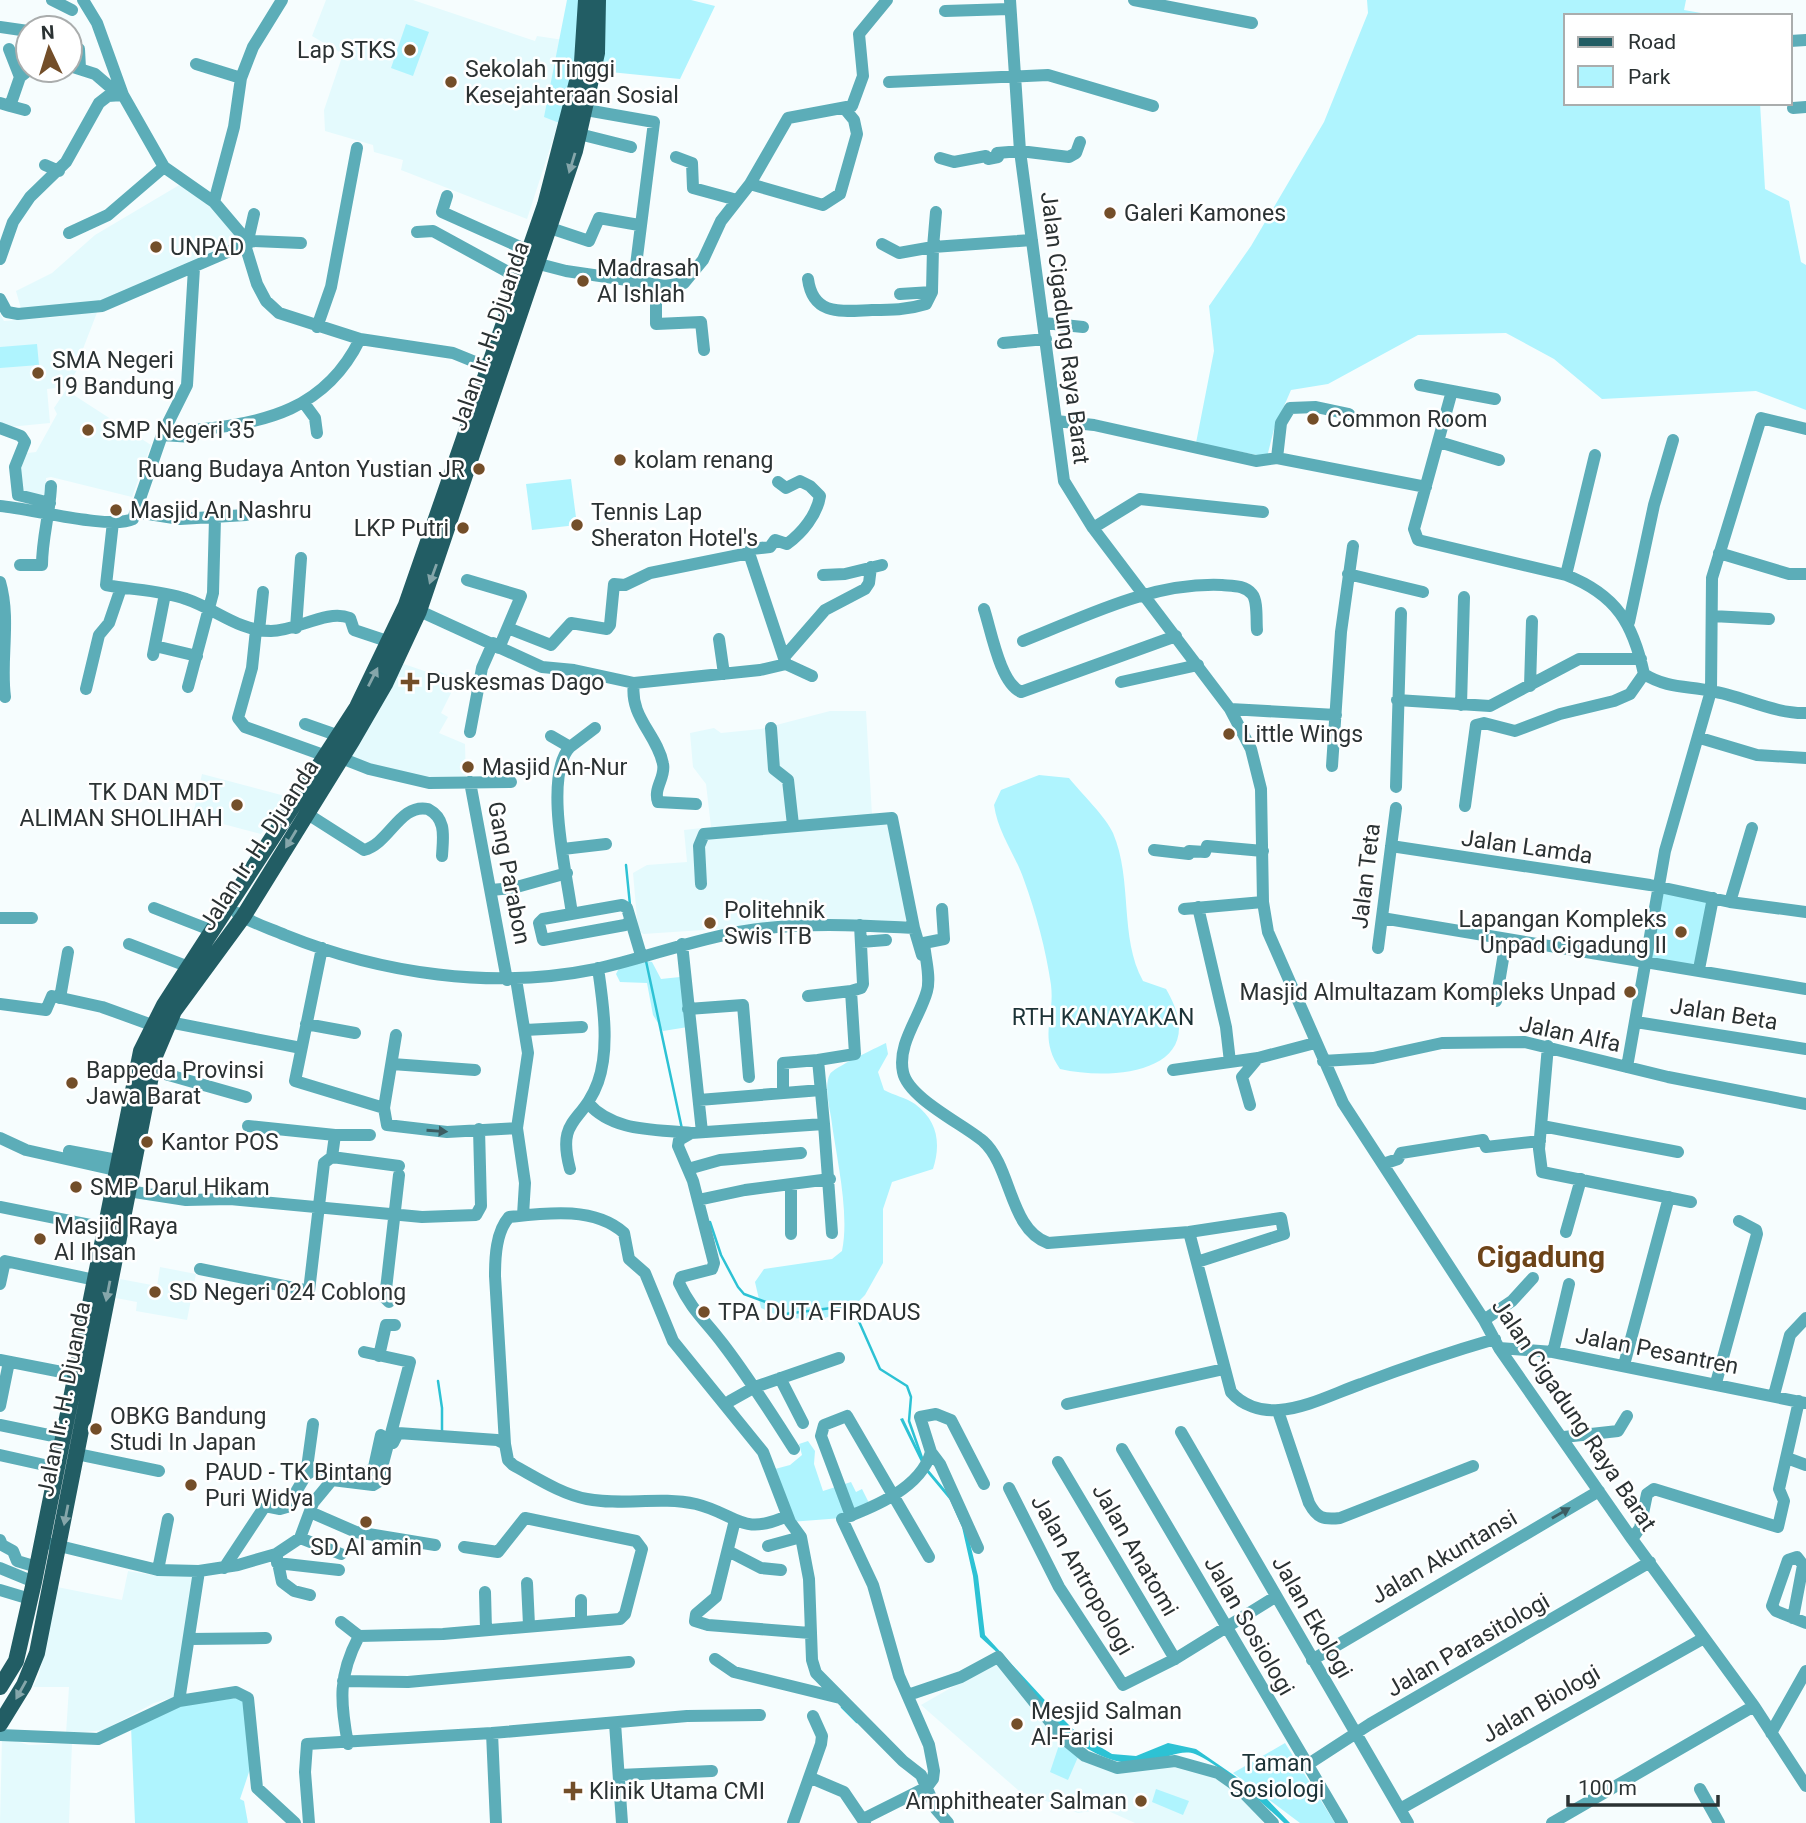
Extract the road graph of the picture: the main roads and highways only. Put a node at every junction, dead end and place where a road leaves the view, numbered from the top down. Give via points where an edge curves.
1 (586, 0) edge
2 (598, 0) edge
3 (573, 132) junction
4 (534, 257) junction
5 (495, 371) junction
6 (412, 608) junction
7 (346, 738) junction
8 (333, 757) junction
9 (149, 1059) junction
10 (89, 1351) junction
11 (19, 1647) junction
12 (37, 1653) junction
13 (0, 1687) edge
14 (0, 1724) edge

1 - 3 main road, Jalan Ir. H. Djuanda
2 - 3 main road, Jalan Ir. H. Djuanda via 597,53 586,110
3 - 4 main road, Jalan Ir. H. Djuanda
3 -> 4 main road, Jalan Ir. H. Djuanda via 550,229
4 - 5 main road, Jalan Ir. H. Djuanda
4 - 5 main road, Jalan Ir. H. Djuanda via 519,278
5 - 6 main road, Jalan Ir. H. Djuanda
7 -> 6 main road, Jalan Ir. H. Djuanda via 390,642
6 - 7 main road, Jalan Ir. H. Djuanda via 384,684
7 - 8 main road, Jalan Ir. H. Djuanda
8 -> 9 main road, Jalan Ir. H. Djuanda via 306,813 243,917 169,1022
8 - 9 main road, Jalan Ir. H. Djuanda via 152,1025
9 -> 10 main road, Jalan Ir. H. Djuanda via 128,1191
9 - 10 main road, Jalan Ir. H. Djuanda via 116,1165 95,1280
10 - 11 main road, Jalan Ir. H. Djuanda via 77,1375
10 -> 12 main road, Jalan Ir. H. Djuanda via 78,1454
11 - 12 main road
11 - 13 main road, Jalan Ir. H. Djuanda
12 -> 14 main road, Jalan Ir. H. Djuanda

